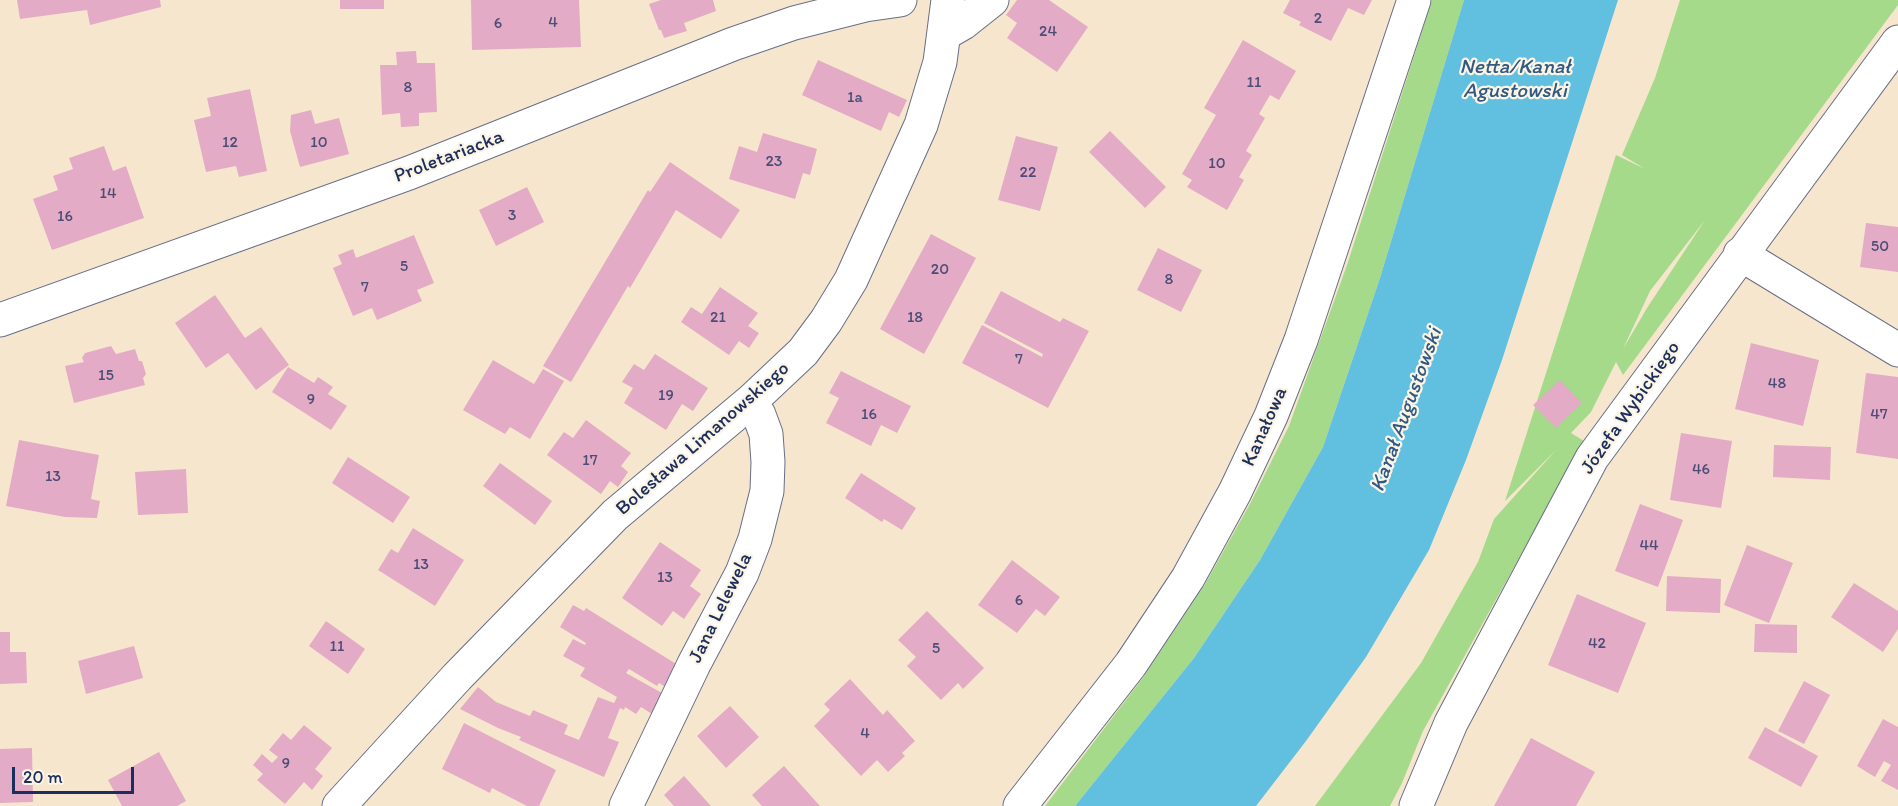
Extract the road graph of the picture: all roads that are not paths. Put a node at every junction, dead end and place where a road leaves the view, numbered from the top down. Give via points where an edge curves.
1 (900, 0) edge
2 (948, 0) edge
3 (992, 0) edge
4 (1414, 0) edge
5 (944, 34) junction
6 (1898, 42) edge
7 (1740, 255) junction
8 (0, 320) edge
9 (1898, 350) edge
10 (751, 401) junction
11 (339, 806) edge
12 (626, 806) edge
13 (1020, 806) edge
14 (1416, 806) edge

1 - 8 street, Proletariacka via 804,21 733,44 409,173
2 - 5 street, Bolesława Limanowskiego
3 - 5 street
4 - 13 street, Kanałowa via 1301,340 1272,416 1235,492 1188,578 1131,664
5 - 10 street, Bolesława Limanowskiego via 921,125 851,280 803,352
6 - 7 street, Józefa Wybickiego
7 - 9 street
7 - 14 street, Józefa Wybickiego via 1592,458 1451,723
10 - 11 street, Bolesława Limanowskiego via 591,538
10 - 12 street, Jana Lelewela via 766,434 768,462 767,491 755,539 742,573

